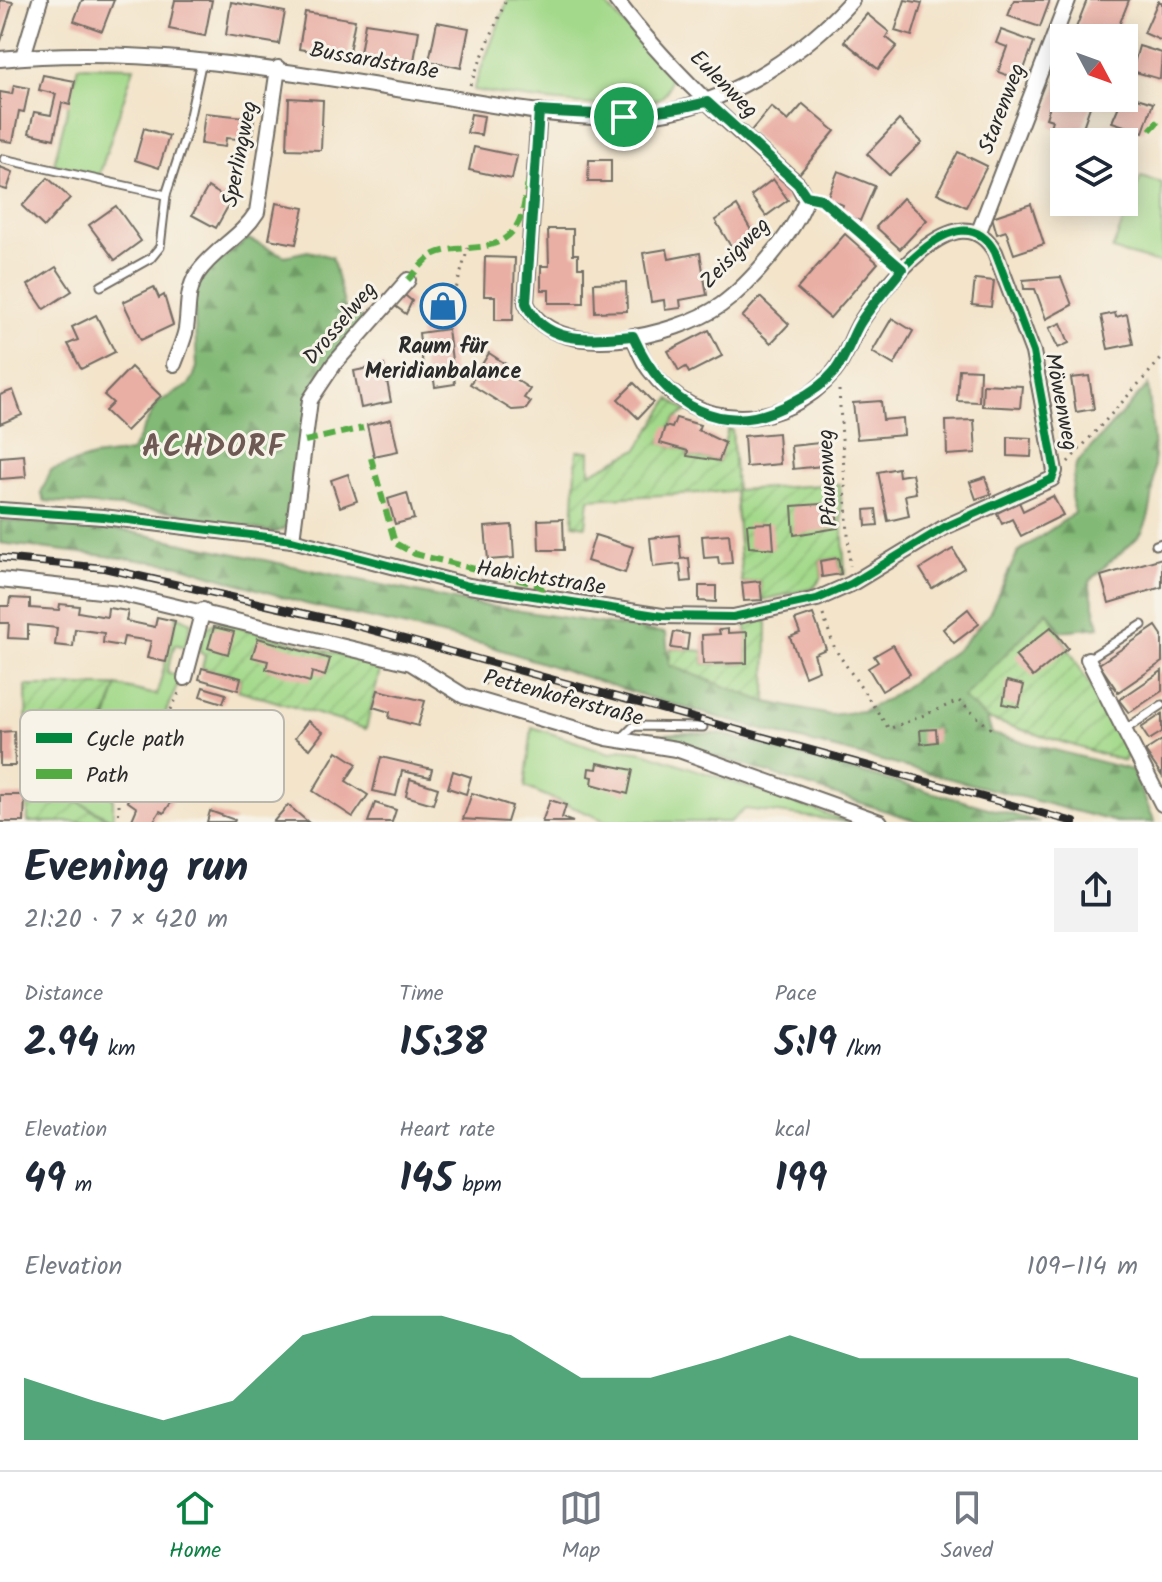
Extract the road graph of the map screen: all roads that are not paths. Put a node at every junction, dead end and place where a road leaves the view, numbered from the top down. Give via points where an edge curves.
1 (40, 0) edge
2 (616, 0) edge
3 (852, 0) edge
4 (1068, 0) edge
5 (23, 56) junction
6 (0, 59) edge
7 (202, 60) junction
8 (278, 68) junction
9 (707, 102) junction
10 (539, 111) junction
11 (4, 159) dead end
12 (166, 195) junction
13 (806, 196) joint
14 (978, 234) junction
15 (408, 280) dead end
16 (101, 286) dead end
17 (633, 336) junction
18 (174, 364) dead end
19 (1052, 479) joint
20 (0, 510) edge
21 (292, 540) junction
22 (0, 580) edge
23 (203, 610) junction
24 (1142, 625) dead end
25 (1088, 659) joint
26 (185, 678) dead end
27 (1162, 705) edge
28 (703, 727) dead end
29 (1124, 730) junction
30 (620, 740) junction
31 (1160, 797) edge
32 (875, 821) edge

1 - 5 street
2 - 9 street, Eulenweg via 640,33
3 - 9 street, Bussardstraße via 771,68
4 - 14 street, Starenweg
5 - 6 street, Bussardstraße
5 - 7 street, Bussardstraße
7 - 8 street, Bussardstraße
7 - 12 lane
8 - 10 street, Bussardstraße
8 - 18 street, Sperlingweg via 257,212 246,230 196,276
9 - 10 street, Bussardstraße via 624,117
9 - 13 street, Eulenweg
10 - 17 street via 526,303 552,332 584,339
11 - 12 lane
12 - 16 lane via 160,247 151,258
13 - 17 street, Zeisigweg via 778,245 721,304 690,322
14 - 17 street via 956,232 936,239 902,269 861,322 835,371 780,410 751,417 699,412 648,368
14 - 19 street, Möwenweg via 995,252 1033,352 1055,471
15 - 21 street, Drosselweg via 334,364 310,400
19 - 21 street, Habichtstraße via 945,527 817,599 733,617 662,616 469,586
20 - 21 street, Habichtstraße
22 - 23 street, Pettenkoferstraße via 119,593
23 - 26 street
23 - 30 street, Pettenkoferstraße via 411,663 464,696
24 - 25 lane
25 - 29 street
27 - 29 lane
28 - 30 lane via 634,726
29 - 31 street
30 - 32 street, Pettenkoferstraße via 676,749

